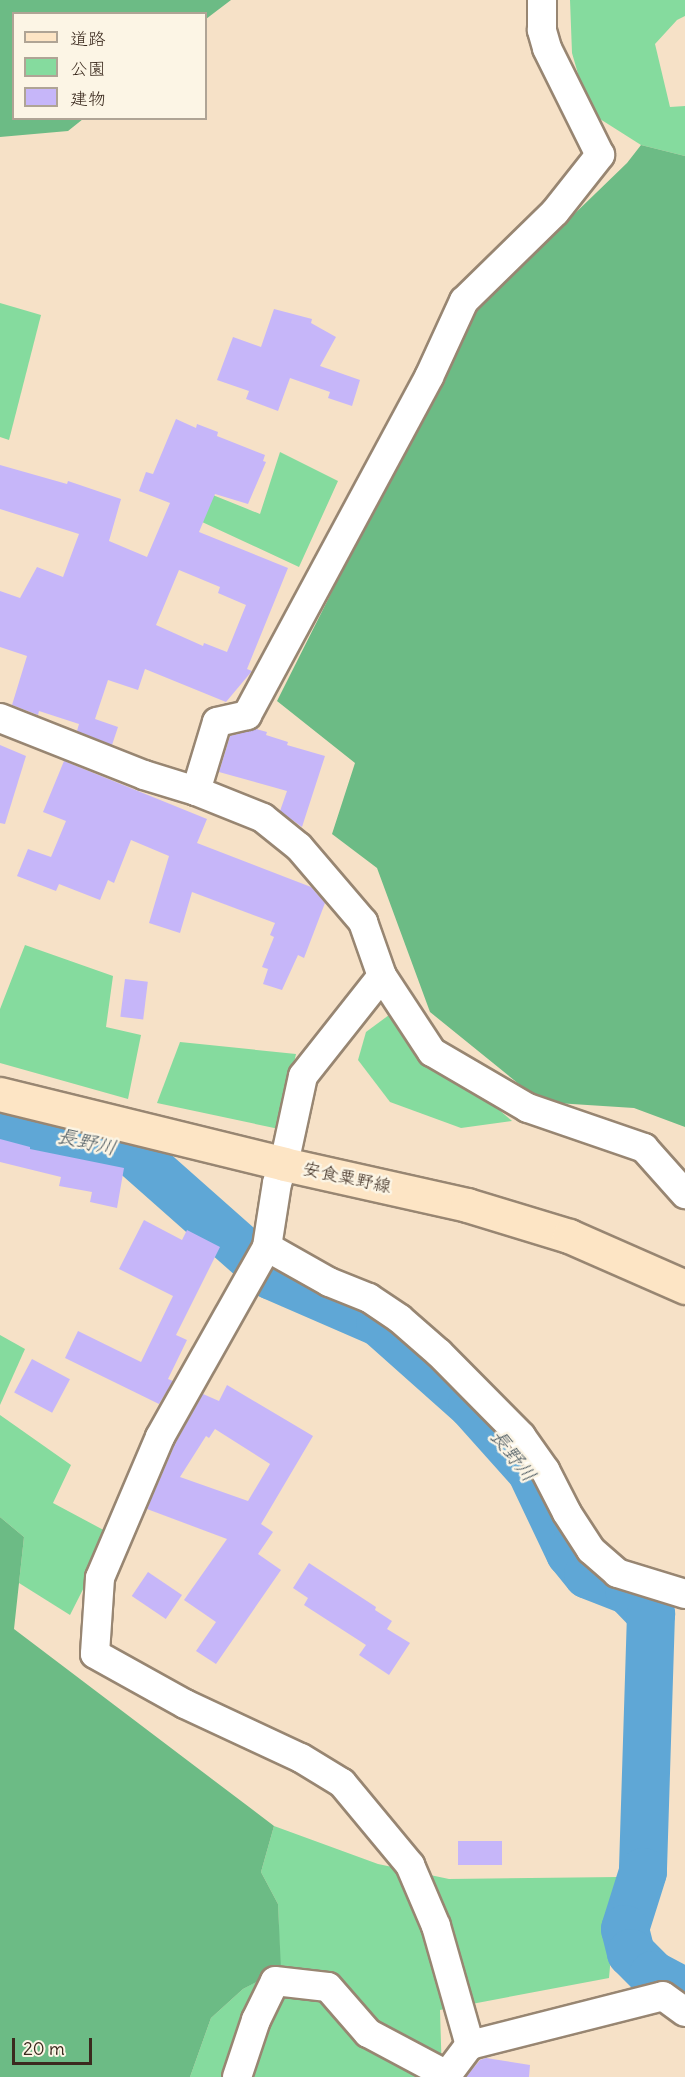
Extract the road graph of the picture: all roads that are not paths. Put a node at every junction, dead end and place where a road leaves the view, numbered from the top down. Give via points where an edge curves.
1 (542, 0) edge
2 (0, 718) edge
3 (196, 790) junction
4 (382, 976) junction
5 (0, 1094) edge
6 (284, 1164) junction
7 (685, 1194) edge
8 (261, 1257) junction
9 (685, 1287) edge
10 (685, 1594) edge
11 (685, 2012) edge
12 (470, 2045) junction
13 (237, 2077) edge

1 - 3 street via 542,30 548,48 600,155 555,212 464,301 424,386 246,715 217,722
2 - 3 street via 144,775
3 - 4 street via 263,818 299,847 363,922
4 - 6 street via 303,1076
4 - 7 street via 432,1052 528,1108 644,1148
5 - 6 main road, 安食粟野線
6 - 8 street
6 - 9 main road, 安食粟野線 via 467,1205 557,1232
8 - 10 street via 369,1298 400,1319 521,1436 591,1550 617,1573
8 - 12 street via 160,1437 100,1578 95,1654 185,1704 301,1758 342,1783 410,1864 436,1926
11 - 12 street via 663,1996
12 - 13 street via 447,2075 368,2033 328,1987 275,1981 256,2020

